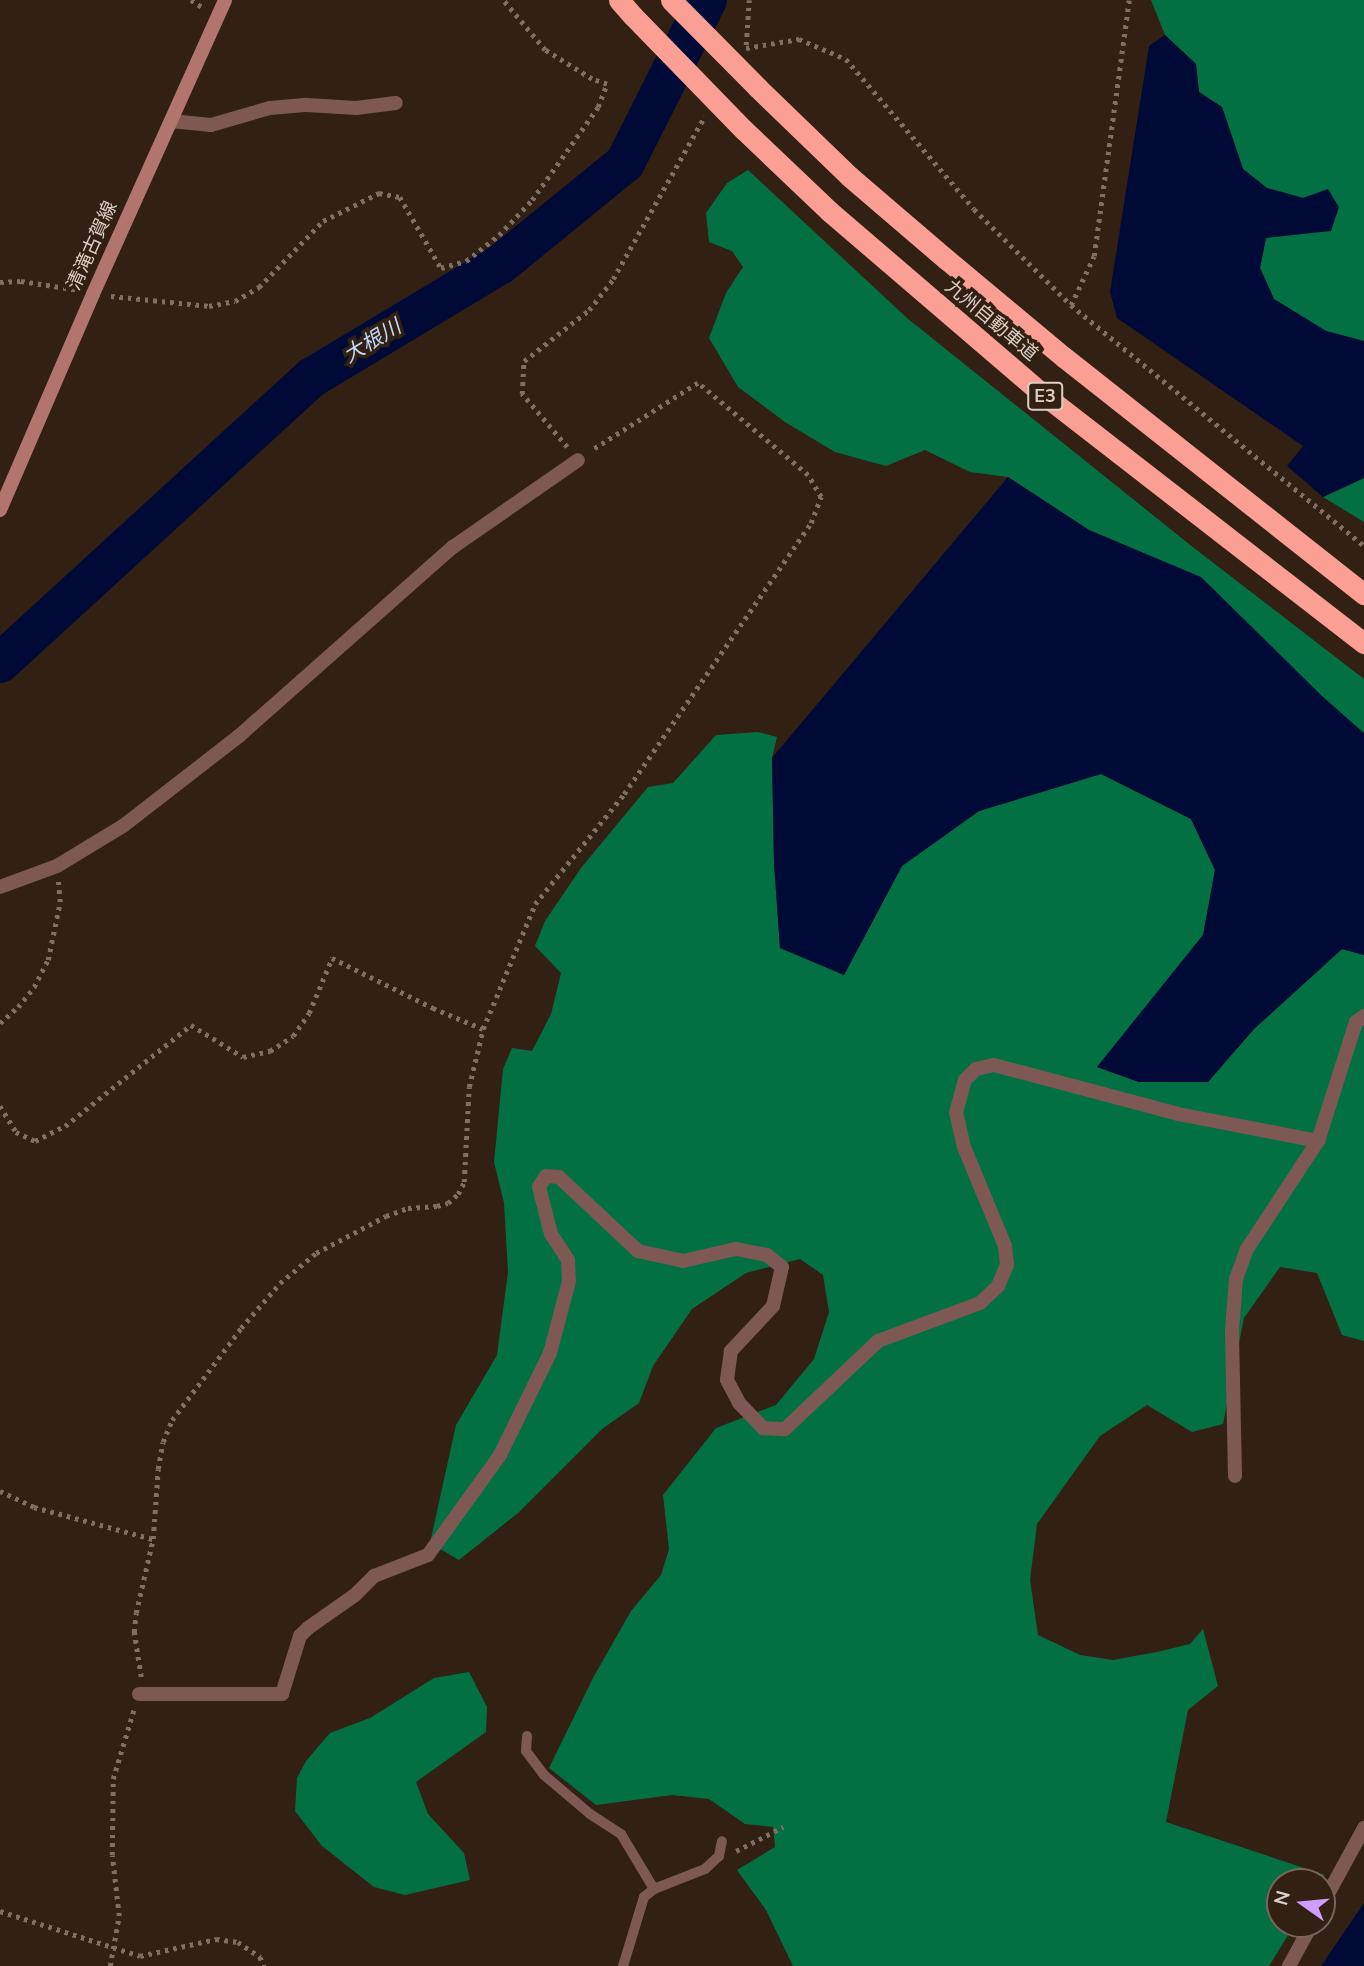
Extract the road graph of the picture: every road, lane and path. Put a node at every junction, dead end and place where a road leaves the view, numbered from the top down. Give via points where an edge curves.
1 (225, 0) edge
2 (503, 0) edge
3 (619, 0) edge
4 (671, 0) edge
5 (749, 0) edge
6 (1129, 0) edge
7 (746, 48) junction
8 (739, 60) dead end
9 (396, 103) dead end
10 (711, 106) dead end
11 (171, 121) junction
12 (0, 282) edge
13 (93, 294) junction
14 (1071, 305) junction
15 (578, 460) junction
16 (0, 510) edge
17 (1364, 546) edge
18 (1364, 594) edge
19 (1364, 643) edge
20 (57, 866) junction
21 (0, 887) edge
22 (1364, 1016) edge
23 (0, 1023) edge
24 (483, 1029) junction
25 (0, 1106) edge
26 (1318, 1141) junction
27 (1235, 1476) dead end
28 (0, 1491) edge
29 (153, 1539) junction
30 (139, 1694) junction
31 (527, 1737) dead end
32 (783, 1827) dead end
33 (1364, 1828) edge
34 (722, 1841) dead end
35 (719, 1856) junction
36 (1336, 1879) edge
37 (654, 1889) junction
38 (0, 1912) edge
39 (1304, 1938) edge
40 (115, 1947) junction
41 (110, 1966) edge
42 (264, 1966) edge
43 (623, 1966) edge
44 (1289, 1966) edge

1 - 11 main road, 清滝古賀線
2 - 13 path via 545,50 607,84 598,107 533,200 466,261 441,268 400,197 379,193 323,221 259,287 235,301 209,306
3 - 19 highway, 九州自動車道 / E3, bridge via 829,211 1044,395
4 - 18 highway, 九州自動車道 / E3, bridge via 849,176 946,260
5 - 7 path
6 - 14 path via 1094,256
7 - 8 path
7 - 14 path via 799,38 846,59 974,209
9 - 11 street via 270,108 211,125
10 - 15 path via 613,279 589,310 524,361 522,394
11 - 13 main road, 清滝古賀線
12 - 13 path via 61,285
13 - 16 main road, 清滝古賀線
14 - 17 path
15 - 20 street via 453,547 239,736 123,826
15 - 24 path via 698,383 808,475 821,497 811,523 624,794 535,904
20 - 21 street
20 - 23 path via 60,902 48,961 34,987
22 - 26 street via 1356,1022
24 - 25 path via 331,958 309,1013 293,1036 270,1051 243,1057 191,1025 65,1126 35,1141 16,1132
24 - 29 path via 469,1087 464,1182 458,1194 448,1203 408,1208 347,1234 316,1253 272,1292 172,1420 158,1469
26 - 27 street via 1247,1249 1236,1279 1231,1331
26 - 30 street via 1178,1114 994,1065 976,1069 965,1080 956,1113 964,1147 1005,1246 1007,1265 998,1286 980,1303 878,1341 785,1429 763,1428 739,1403 727,1380 732,1351 773,1306 782,1266 767,1255 736,1249 683,1261 638,1251 559,1177 546,1176 539,1187 551,1234 568,1260 569,1281 550,1353 500,1455 428,1555 374,1576 308,1628 300,1636 282,1694
28 - 29 path via 34,1507
29 - 30 path via 134,1632 142,1674
30 - 40 path via 113,1779 112,1855 119,1916
31 - 37 lane via 526,1751 544,1775 621,1834
32 - 35 path
33 - 36 street
34 - 35 lane
35 - 37 lane via 705,1869
37 - 43 lane via 644,1897
38 - 40 path
39 - 44 street
40 - 41 path
40 - 42 path via 140,1956 216,1939 238,1942 260,1957

